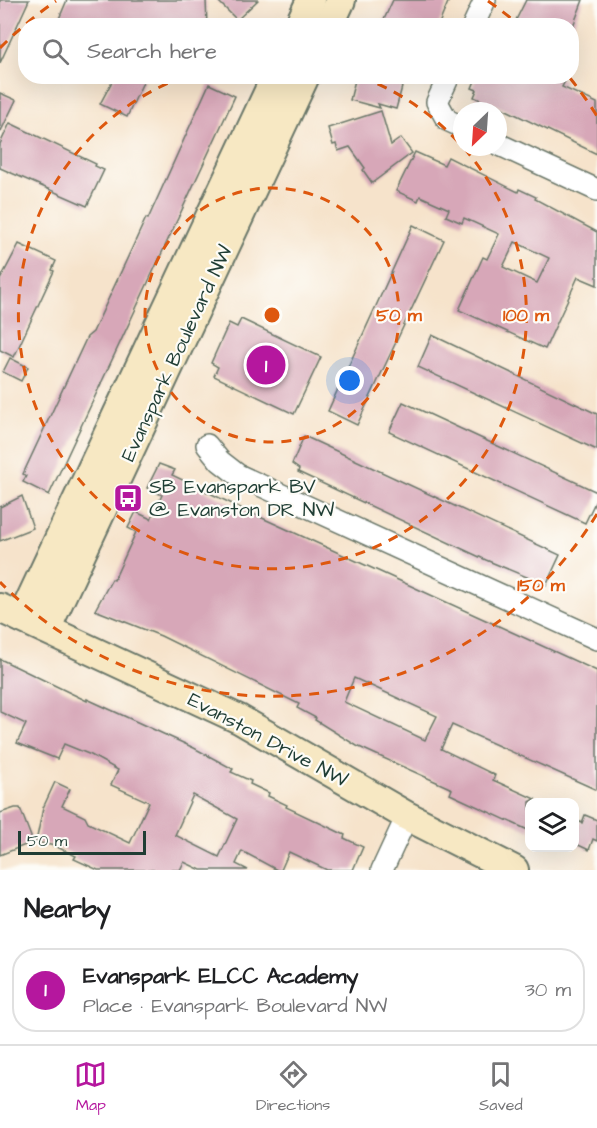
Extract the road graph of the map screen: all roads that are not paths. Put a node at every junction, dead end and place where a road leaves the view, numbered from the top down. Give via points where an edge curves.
1 (311, 0) edge
2 (341, 0) edge
3 (485, 0) edge
4 (303, 18) edge
5 (333, 18) edge
6 (477, 18) edge
7 (272, 84) edge
8 (301, 84) edge
9 (445, 84) edge
10 (453, 123) edge
11 (507, 148) edge
12 (597, 190) edge
13 (207, 445) dead end
14 (23, 619) edge
15 (597, 639) edge
16 (407, 816) junction
17 (507, 865) edge
18 (382, 870) edge
19 (536, 870) edge

1 - 4 street
2 - 5 street
3 - 6 street
7 - 14 street, Evanspark Boulevard NW
8 - 14 street, Evanspark Boulevard NW
9 - 10 street via 437,102 447,120
11 - 12 street
13 - 15 street via 238,475
14 - 16 street, Evanston Drive NW via 239,719
16 - 17 street, Evanston Drive NW
16 - 18 street
17 - 19 street, Evanston Drive NW

